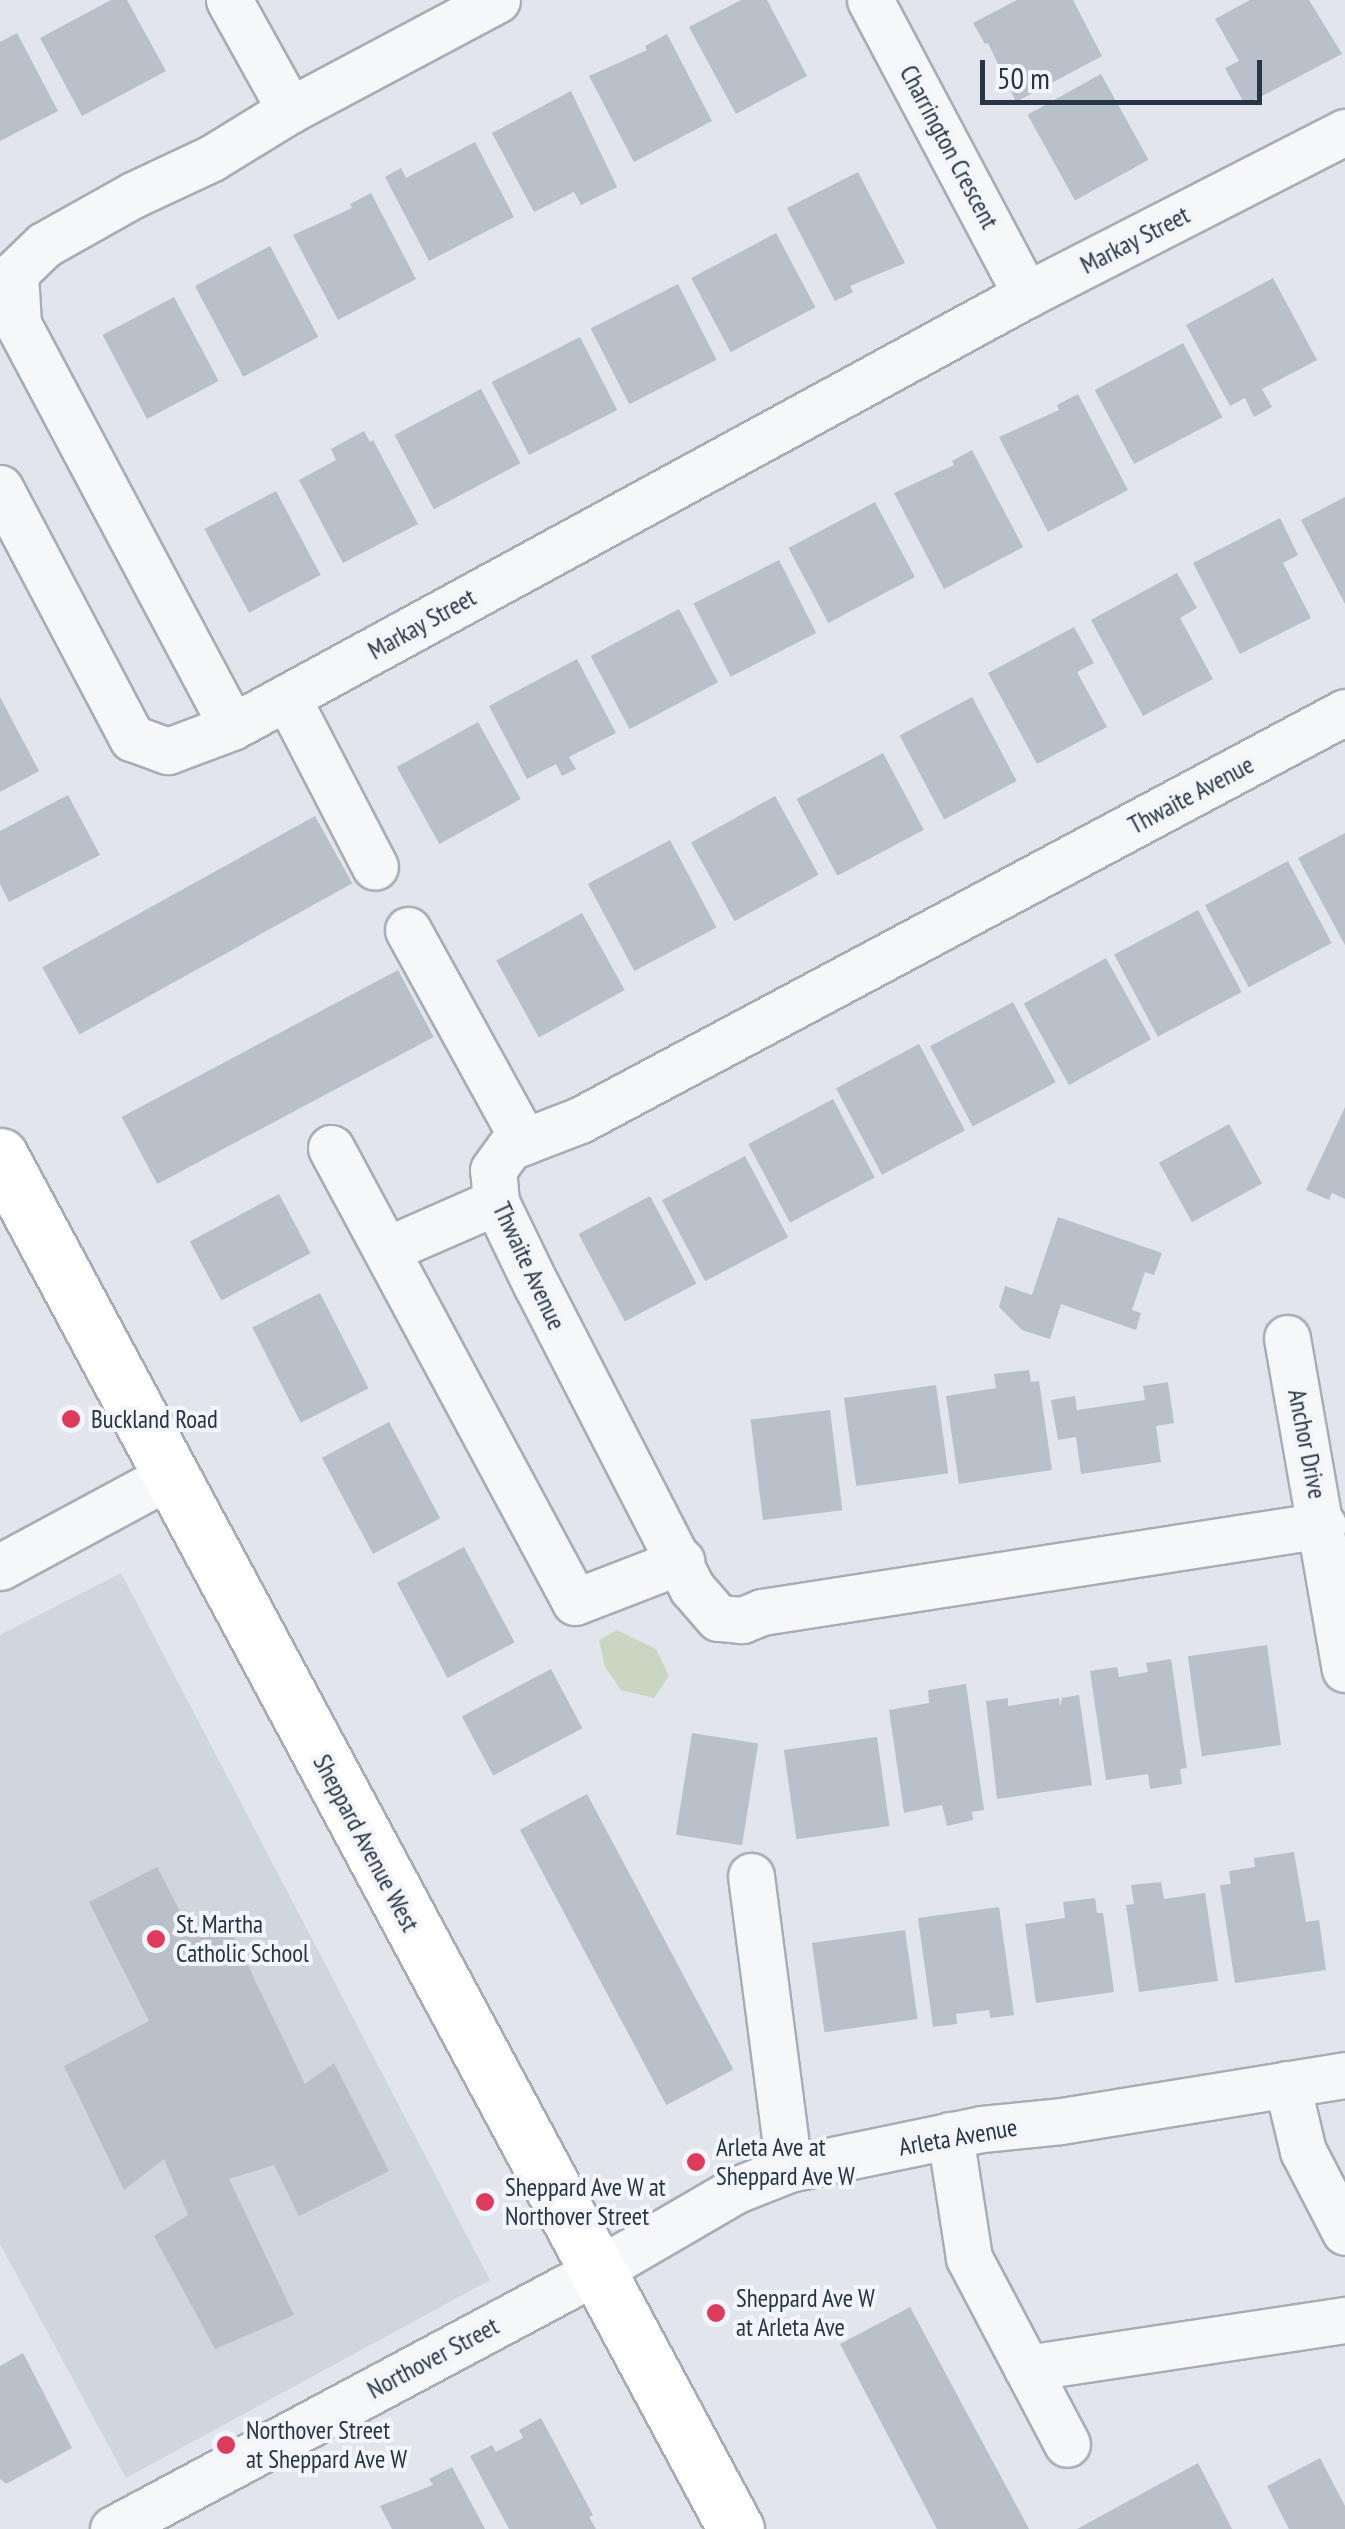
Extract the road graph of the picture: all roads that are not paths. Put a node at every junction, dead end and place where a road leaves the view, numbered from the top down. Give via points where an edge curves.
1 (229, 0) edge
2 (498, 0) edge
3 (870, 0) edge
4 (290, 110) junction
5 (1345, 132) edge
6 (1026, 295) junction
7 (8, 309) edge
8 (0, 488) edge
9 (287, 697) junction
10 (1345, 712) edge
11 (232, 727) junction
12 (375, 867) dead end
13 (408, 930) dead end
14 (524, 1141) junction
15 (331, 1148) dead end
16 (0, 1156) edge
17 (496, 1202) junction
18 (386, 1250) junction
19 (1287, 1338) dead end
20 (170, 1476) junction
21 (1323, 1525) junction
22 (681, 1561) junction
23 (0, 1568) edge
24 (1345, 1669) edge
25 (750, 1876) dead end
26 (1345, 2076) edge
27 (1288, 2084) junction
28 (950, 2135) junction
29 (789, 2169) junction
30 (1345, 2232) edge
31 (595, 2272) junction
32 (1345, 2320) edge
33 (1027, 2368) junction
34 (1067, 2444) dead end
35 (113, 2529) edge
36 (736, 2529) edge

1 - 4 street
2 - 4 street
3 - 6 street, Charrington Crescent
4 - 7 street via 44,245 14,272
5 - 6 street, Markay Street
6 - 9 street, Markay Street
7 - 11 street
8 - 11 street, Markay Street via 132,738 168,751
9 - 11 street, Markay Street
9 - 12 street
10 - 14 street, Thwaite Avenue via 580,1120
13 - 14 street
14 - 17 street, Thwaite Avenue via 510,1147 493,1170
15 - 18 street
16 - 20 main road, Sheppard Avenue West
17 - 18 street
17 - 22 street, Thwaite Avenue
18 - 22 street via 575,1602
19 - 21 street, Anchor Drive
20 - 23 street
20 - 31 main road, Sheppard Avenue West
21 - 22 street, Thwaite Avenue via 742,1620 718,1618 705,1608
21 - 24 street, Anchor Drive
25 - 29 street
26 - 27 street, Arleta Avenue
27 - 28 street, Arleta Avenue
27 - 30 street via 1303,2152
28 - 29 street, Arleta Avenue
28 - 33 street via 969,2258
29 - 31 street, Arleta Avenue via 736,2190
31 - 35 street, Northover Street
31 - 36 main road, Sheppard Avenue West
32 - 33 street
33 - 34 street

